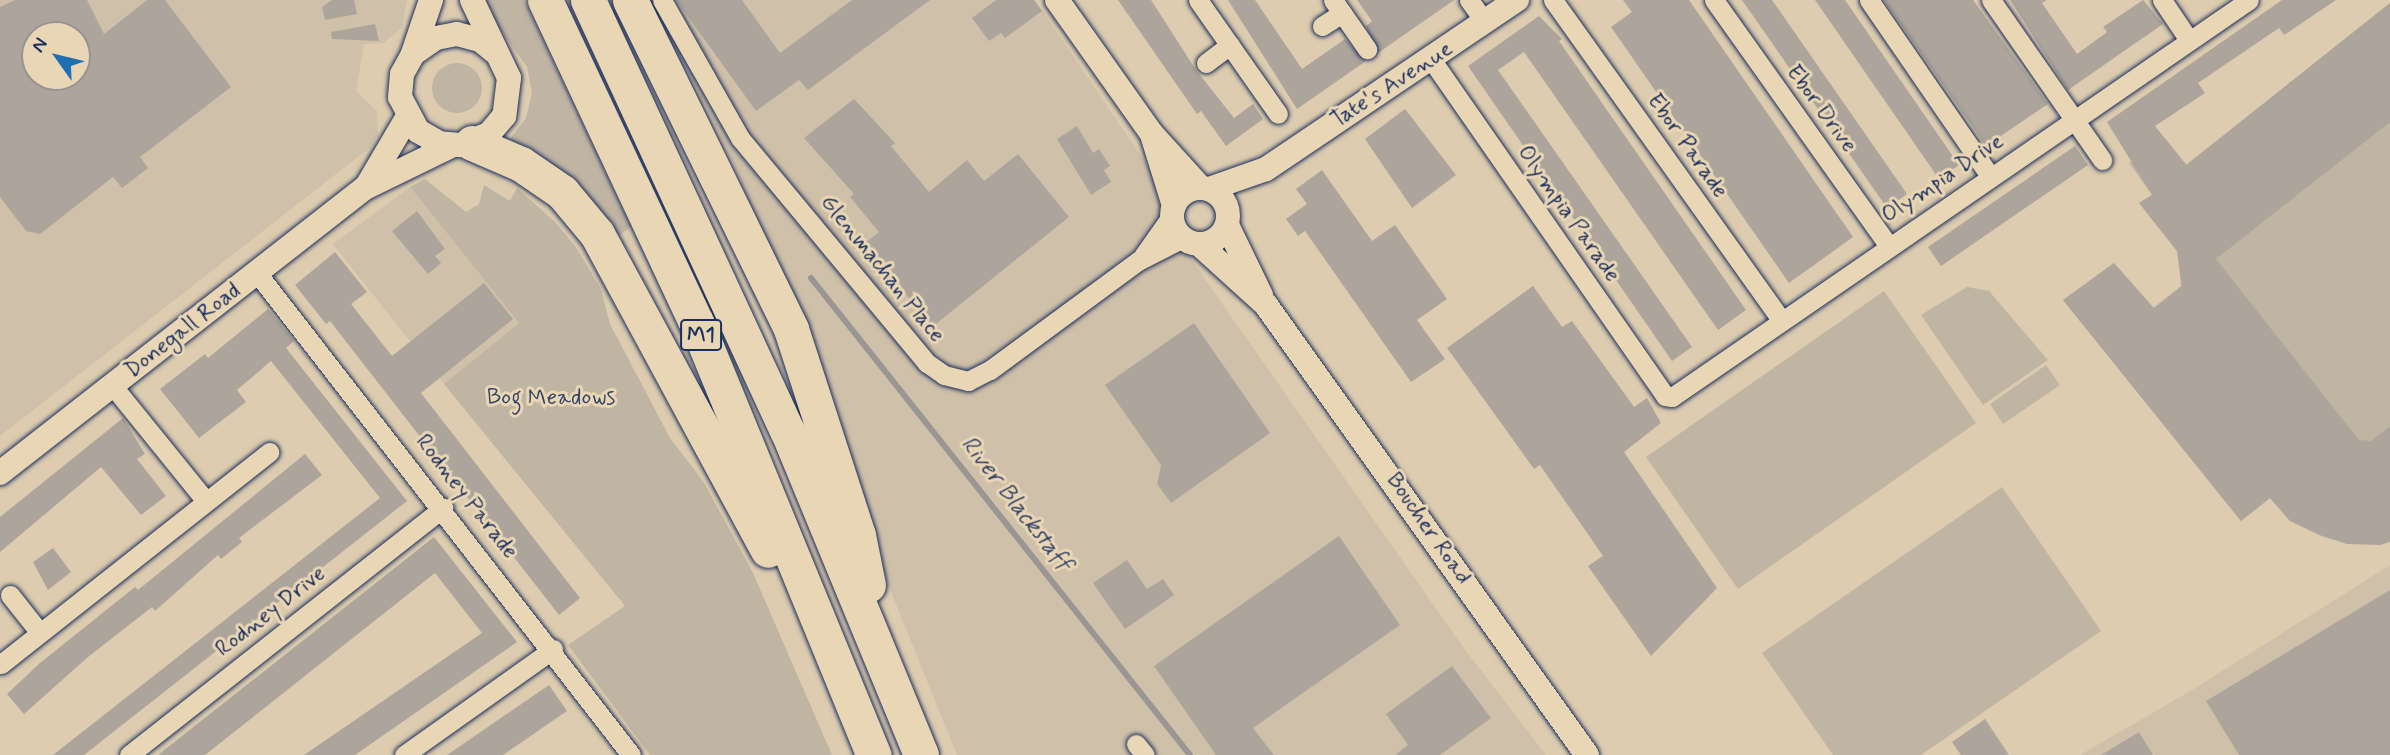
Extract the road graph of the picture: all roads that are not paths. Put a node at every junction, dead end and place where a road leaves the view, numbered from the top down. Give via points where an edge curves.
1 (431, 0) edge
2 (472, 0) edge
3 (545, 0) edge
4 (588, 0) edge
5 (630, 0) edge
6 (662, 0) edge
7 (1057, 0) edge
8 (1198, 0) edge
9 (1469, 0) edge
10 (1517, 0) edge
11 (1553, 0) edge
12 (1714, 0) edge
13 (1869, 0) edge
14 (1991, 0) edge
15 (2162, 0) edge
16 (2249, 0) edge
17 (1337, 7) edge
18 (1485, 22) junction
19 (1322, 26) dead end
20 (2189, 40) junction
21 (1230, 45) junction
22 (1367, 49) dead end
23 (495, 51) junction
24 (413, 54) junction
25 (1431, 60) junction
26 (1206, 62) dead end
27 (1278, 114) dead end
28 (407, 118) junction
29 (2074, 120) junction
30 (1152, 134) junction
31 (462, 144) junction
32 (2102, 160) dead end
33 (1266, 169) junction
34 (1990, 176) junction
35 (365, 188) junction
36 (1205, 189) junction
37 (1173, 211) junction
38 (1227, 220) junction
39 (1191, 241) junction
40 (1889, 246) junction
41 (1140, 260) junction
42 (257, 273) junction
43 (1266, 305) junction
44 (1781, 320) junction
45 (112, 386) junction
46 (1665, 396) joint
47 (269, 452) dead end
48 (0, 474) edge
49 (206, 501) junction
50 (443, 508) junction
51 (10, 595) dead end
52 (40, 633) junction
53 (553, 649) junction
54 (878, 650) junction
55 (1, 664) edge
56 (840, 678) junction
57 (129, 755) edge
58 (404, 755) edge
59 (632, 755) edge
60 (874, 755) edge
61 (921, 755) edge
62 (1587, 755) edge

1 - 24 street
2 - 23 street
3 - 56 highway, M1 via 696,322
4 - 54 highway, M1 via 760,369
5 - 54 highway via 791,329 858,535
6 - 41 street, Glenmachan Place via 740,138 927,363 956,380 968,381 990,370
7 - 30 street
8 - 21 street
9 - 18 street
10 - 18 street, Tate's Avenue
11 - 44 street, Ebor Parade
12 - 40 street, Ebor Drive
13 - 34 street
14 - 29 street
15 - 20 street
16 - 20 street, Olympia Drive
17 - 19 street
17 - 22 street
18 - 25 street, Tate's Avenue
20 - 29 street, Olympia Drive
21 - 26 street
21 - 27 street
23 - 24 street via 480,40 457,34 436,38
23 - 31 street via 509,78 508,106 495,128
24 - 28 street via 400,84
25 - 33 street, Tate's Avenue
25 - 46 street, Olympia Parade
28 - 31 street via 426,137
28 - 35 street, Donegall Road
29 - 32 street
29 - 34 street, Olympia Drive
30 - 36 street
30 - 37 street
31 - 35 street, Donegall Road
31 - 56 highway via 521,164 562,192 597,234
33 - 36 street, Tate's Avenue
33 - 38 street, Tate's Avenue
34 - 40 street, Olympia Drive
35 - 42 street, Donegall Road
36 - 37 street via 1184,193
36 - 38 street via 1223,200
37 - 39 street
37 - 41 street
38 - 39 street via 1216,239
38 - 43 street, Boucher Road
39 - 41 street
39 - 43 street, Boucher Road
40 - 44 street, Olympia Drive
42 - 45 street, Donegall Road
42 - 50 street, Rodney Parade
43 - 62 street, Boucher Road
44 - 46 street, Olympia Drive via 1672,397
45 - 48 street, Donegall Road
45 - 49 street
47 - 49 street
49 - 52 street
50 - 53 street, Rodney Parade
50 - 57 street, Rodney Drive
51 - 52 street
52 - 55 street
53 - 58 street
53 - 59 street, Rodney Parade
54 - 61 highway, M1
56 - 60 highway, M1

